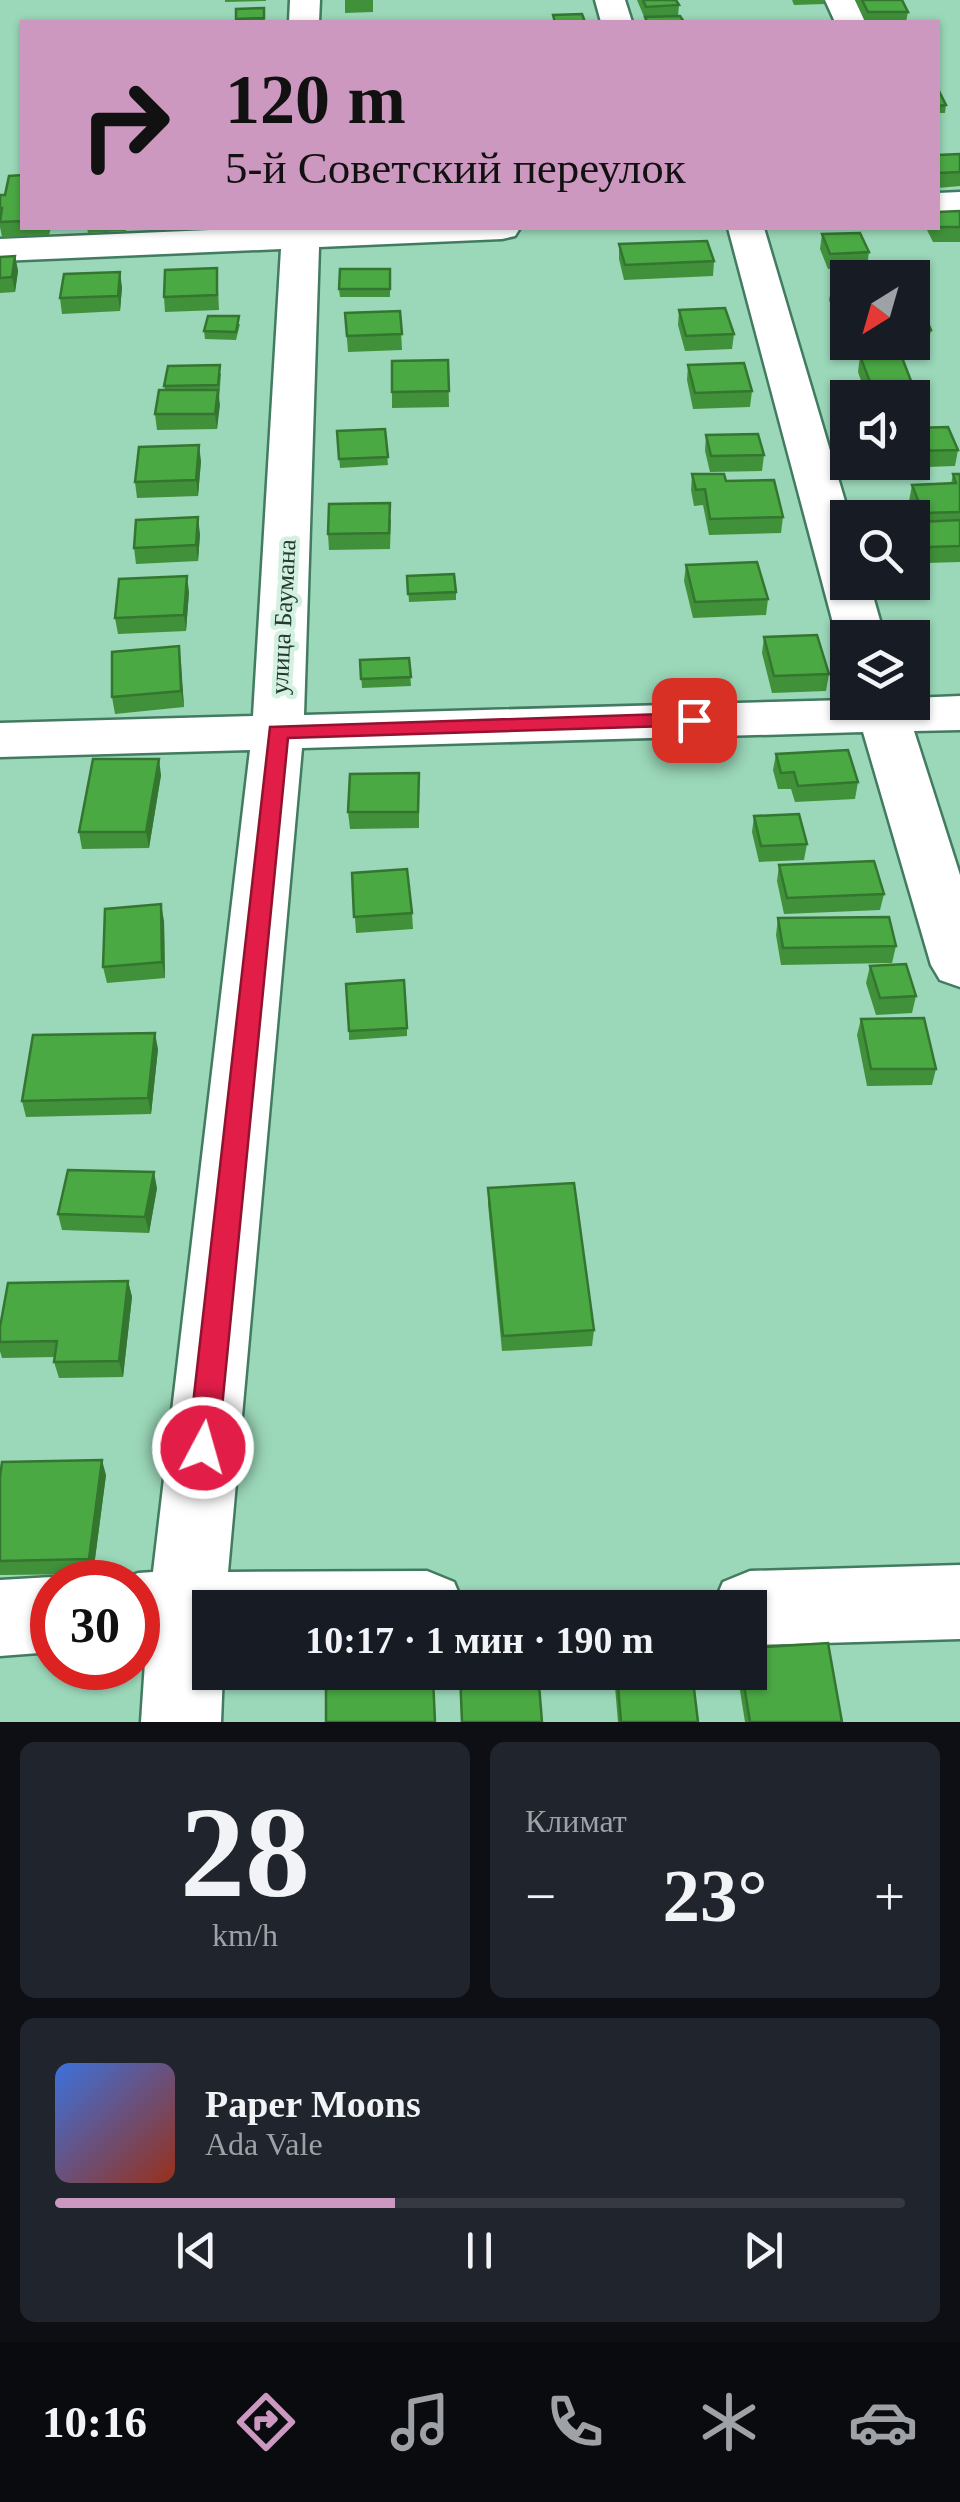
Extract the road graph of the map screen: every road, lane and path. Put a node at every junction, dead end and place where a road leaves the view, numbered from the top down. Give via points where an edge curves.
1 (435, 230) edge
2 (747, 230) edge
3 (301, 234) edge
4 (0, 250) edge
5 (856, 620) edge
6 (830, 711) edge
7 (930, 711) edge
8 (960, 713) edge
9 (884, 720) edge
10 (278, 732) junction
11 (0, 740) edge
12 (960, 965) edge
13 (960, 1602) edge
14 (162, 1608) edge
15 (192, 1608) edge
16 (767, 1608) edge
17 (30, 1616) edge
18 (0, 1618) edge
19 (181, 1722) edge

1 - 3 street
2 - 5 street
3 - 4 street
3 - 10 street, улица Баумана
6 - 10 street
7 - 8 street
9 - 12 street
10 - 11 street
10 - 14 street, улица Баумана
13 - 16 street
14 - 15 street
14 - 19 street, улица Баумана
17 - 18 street

